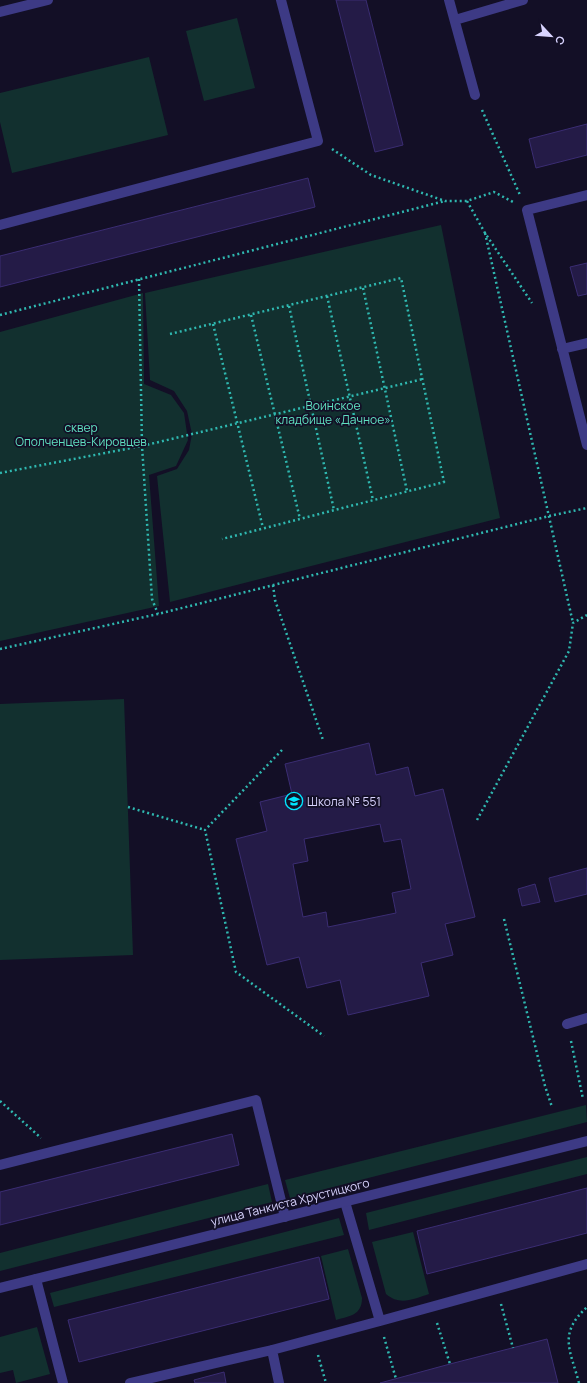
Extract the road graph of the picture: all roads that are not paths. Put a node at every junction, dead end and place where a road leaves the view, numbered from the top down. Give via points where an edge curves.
1 (48, 0) edge
2 (281, 0) edge
3 (449, 0) edge
4 (523, 0) edge
5 (0, 12) edge
6 (455, 20) junction
7 (475, 95) dead end
8 (587, 195) edge
9 (0, 225) edge
10 (587, 343) edge
11 (562, 349) junction
12 (587, 446) edge
13 (587, 1018) edge
14 (567, 1024) road end
15 (587, 1141) edge
16 (0, 1165) edge
17 (345, 1202) junction
18 (285, 1217) junction
19 (587, 1264) edge
20 (36, 1280) junction
21 (0, 1288) edge
22 (380, 1321) junction
23 (272, 1350) junction
24 (154, 1380) edge
25 (63, 1383) edge
26 (130, 1383) edge
27 (279, 1383) edge

1 - 5 street
2 - 9 street via 318,140
3 - 6 street
4 - 6 street
6 - 7 street
8 - 11 street via 527,210
10 - 11 street
11 - 12 street
13 - 14 street
15 - 17 street, улица Танкиста Хрустицкого
16 - 18 street via 256,1100
17 - 18 street, улица Танкиста Хрустицкого
17 - 22 street
18 - 20 street, улица Танкиста Хрустицкого
19 - 22 street
20 - 21 street, улица Танкиста Хрустицкого
20 - 25 street
22 - 23 street
23 - 24 street
23 - 27 street
24 - 26 street

